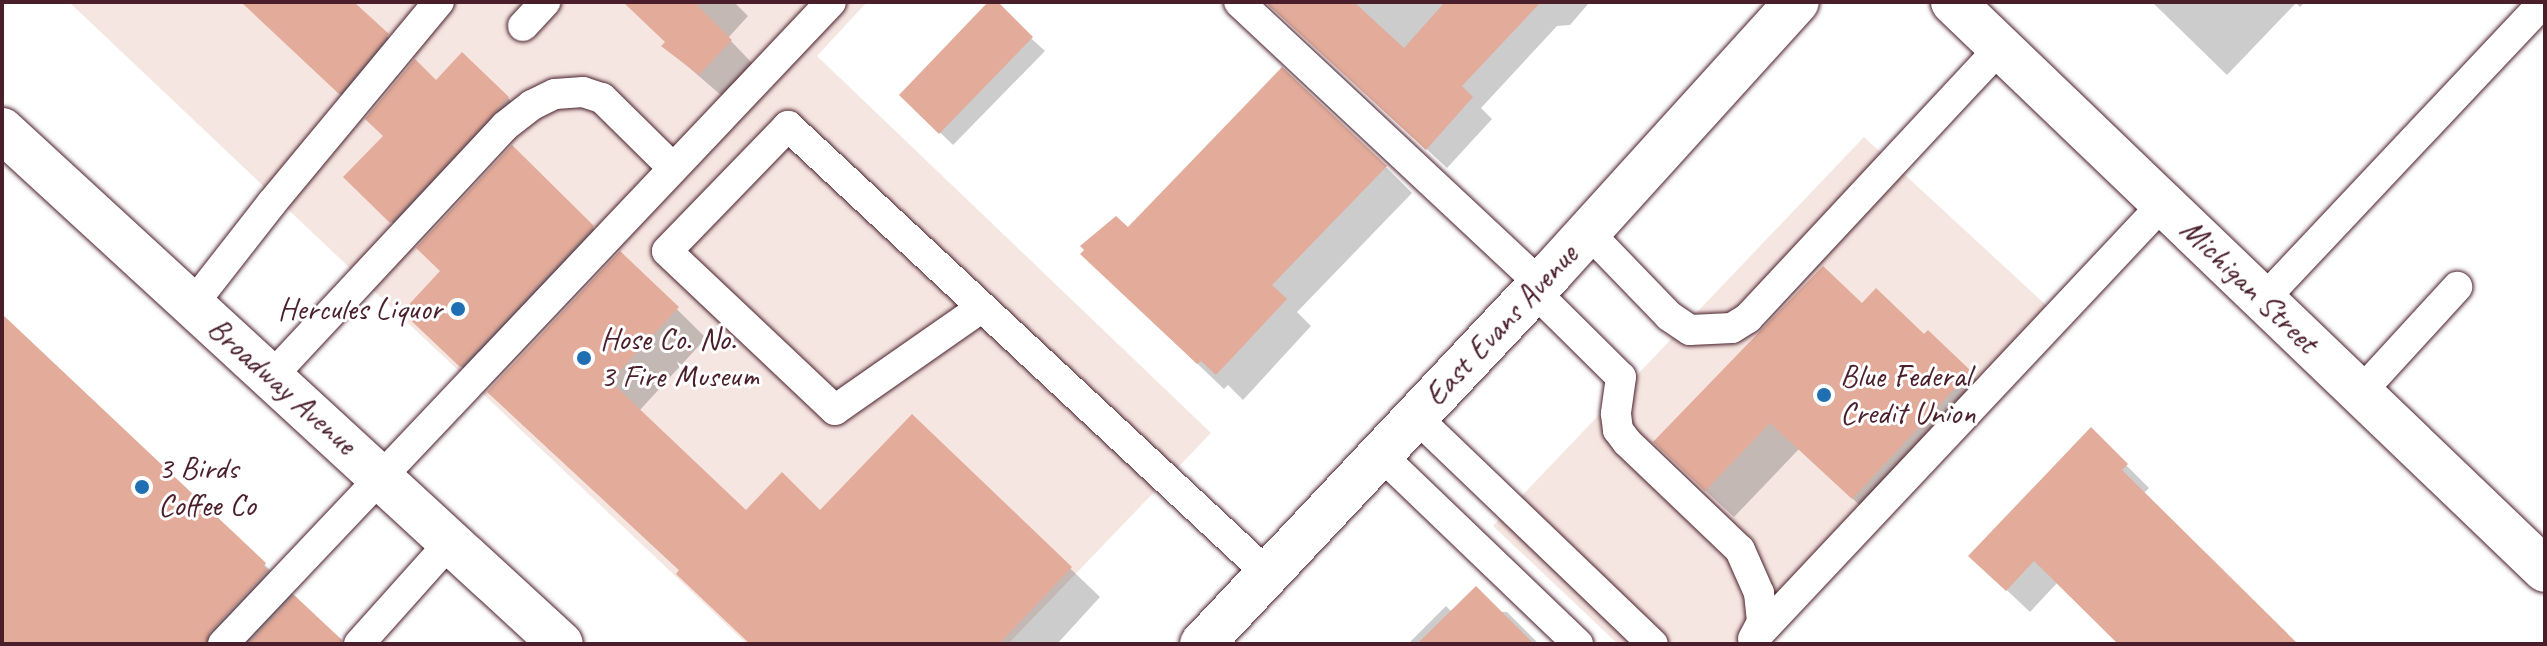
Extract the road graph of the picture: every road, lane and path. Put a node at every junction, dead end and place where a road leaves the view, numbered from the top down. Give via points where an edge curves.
1 (439, 2) edge
2 (545, 2) edge
3 (831, 2) edge
4 (1239, 2) edge
5 (1797, 2) edge
6 (1953, 2) edge
7 (2544, 2) edge
8 (523, 26) dead end
9 (2001, 47) junction
10 (2, 130) edge
11 (673, 168) junction
12 (2163, 204) junction
13 (1588, 232) junction
14 (1537, 287) junction
15 (2457, 287) dead end
16 (2263, 300) junction
17 (193, 304) junction
18 (981, 308) junction
19 (272, 376) junction
20 (2360, 393) junction
21 (1416, 417) junction
22 (1381, 455) junction
23 (381, 476) junction
24 (451, 541) junction
25 (2545, 570) edge
26 (1268, 574) junction
27 (1752, 642) edge
28 (223, 644) edge
29 (359, 644) edge
30 (561, 644) edge
31 (1202, 644) edge
32 (1578, 644) edge
33 (1653, 644) edge

1 - 17 lane
2 - 8 lane
3 - 11 lane
4 - 14 lane
5 - 13 street, East Evans Avenue
6 - 9 street, Michigan Street
7 - 16 lane
9 - 12 street, Michigan Street
9 - 13 lane via 1748,318 1732,328 1690,330 1669,316
10 - 17 street, Broadway Avenue
11 - 19 lane via 602,98 583,92 555,94 532,105 505,126
11 - 23 lane
12 - 16 street, Michigan Street
12 - 27 lane
13 - 14 street, East Evans Avenue
14 - 21 street, East Evans Avenue
14 - 27 lane via 1621,377 1616,414 1627,442 1740,550 1759,593 1762,622
15 - 20 lane
16 - 20 street, Michigan Street
17 - 19 street, Broadway Avenue
18 - 18 lane via 788,126 667,251 835,410
18 - 26 lane
19 - 23 street, Broadway Avenue
20 - 25 street, Michigan Street
21 - 22 street, East Evans Avenue
21 - 33 lane
22 - 26 street, East Evans Avenue
22 - 32 lane
23 - 24 street, Broadway Avenue
23 - 28 lane
24 - 29 lane
24 - 30 street, Broadway Avenue
26 - 31 street, East Evans Avenue

